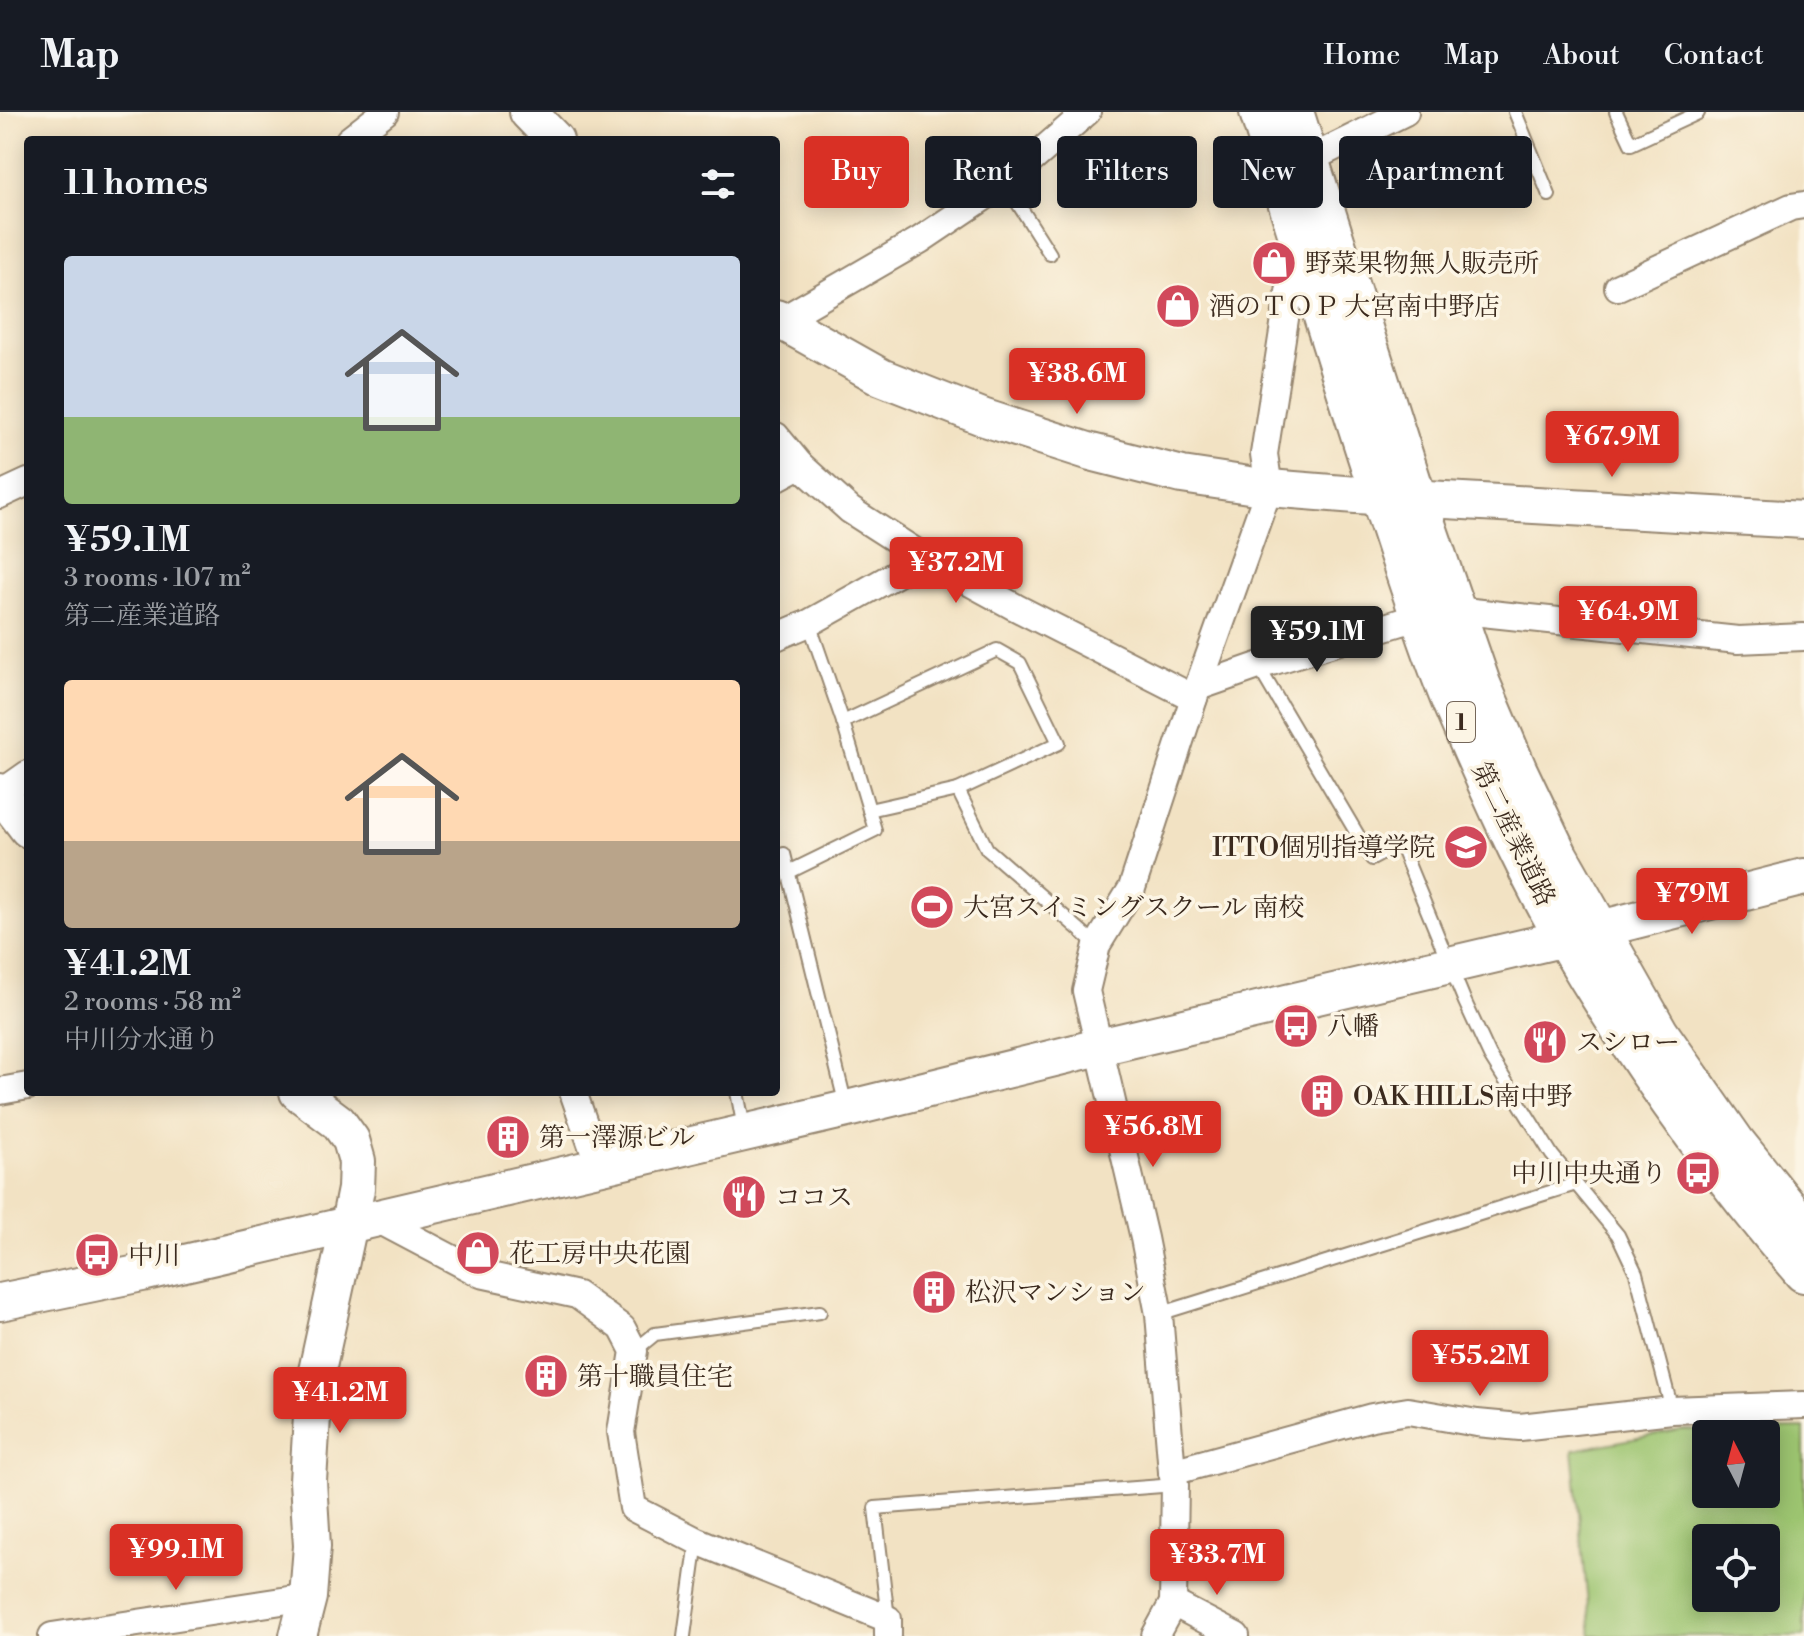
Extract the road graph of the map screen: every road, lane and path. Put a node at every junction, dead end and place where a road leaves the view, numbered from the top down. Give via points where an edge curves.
1 (385, 112) edge
2 (528, 112) edge
3 (1087, 112) edge
4 (1260, 112) edge
5 (1293, 112) edge
6 (1405, 112) edge
7 (1515, 112) edge
8 (1616, 112) edge
9 (1698, 113) edge
10 (354, 136) edge
11 (551, 136) edge
12 (1300, 136) edge
13 (1041, 152) edge
14 (1323, 153) edge
15 (1549, 195) dead end
16 (1804, 205) edge
17 (968, 208) edge
18 (1021, 208) edge
19 (1321, 208) edge
20 (1050, 254) dead end
21 (1309, 266) junction
22 (1618, 287) dead end
23 (780, 319) edge
24 (780, 321) edge
25 (780, 441) edge
26 (800, 465) junction
27 (780, 476) edge
28 (24, 484) edge
29 (1269, 488) junction
30 (0, 495) edge
31 (1398, 497) junction
32 (1804, 520) edge
33 (925, 558) junction
34 (1437, 613) junction
35 (809, 623) junction
36 (780, 635) edge
37 (1804, 637) edge
38 (1258, 666) junction
39 (1196, 693) junction
40 (843, 722) junction
41 (24, 777) edge
42 (958, 790) junction
43 (0, 792) edge
44 (869, 810) junction
45 (24, 824) edge
46 (780, 855) edge
47 (789, 872) junction
48 (1804, 877) edge
49 (1581, 933) junction
50 (1097, 945) junction
51 (1450, 965) junction
52 (1099, 1047) junction
53 (24, 1087) edge
54 (0, 1091) edge
55 (303, 1096) edge
56 (574, 1096) edge
57 (738, 1096) edge
58 (847, 1109) junction
59 (745, 1133) junction
60 (599, 1166) junction
61 (1576, 1184) junction
62 (362, 1221) junction
63 (1804, 1229) edge
64 (1804, 1272) edge
65 (0, 1302) edge
66 (820, 1312) dead end
67 (1159, 1314) junction
68 (634, 1351) junction
69 (1804, 1405) edge
70 (1672, 1410) junction
71 (1174, 1479) junction
72 (697, 1541) junction
73 (308, 1597) junction
74 (1173, 1603) junction
75 (888, 1628) edge
76 (52, 1636) edge
77 (298, 1636) edge
78 (684, 1636) edge
79 (1155, 1636) edge
80 (1236, 1636) edge

1 - 10 street
2 - 11 street
3 - 13 street
4 - 21 main road, 第二産業道路 / 1
5 - 12 main road, 第二産業道路 / 1
6 - 14 street
7 - 15 lane
8 - 9 lane via 1631,144
16 - 22 street
17 - 23 street
18 - 20 lane
19 - 31 main road, 第二産業道路 / 1
21 - 29 street via 1291,280 1264,454
21 - 31 main road, 第二産業道路 / 1
24 - 29 street via 881,377 985,418 1182,475
25 - 26 street
26 - 27 street
26 - 33 street via 850,510
28 - 30 street
29 - 31 street
29 - 39 street
31 - 32 street
31 - 34 main road, 第二産業道路 / 1
33 - 35 street
33 - 39 street
34 - 37 street via 1738,640
34 - 38 street
34 - 49 main road, 第二産業道路 / 1 via 1480,684 1558,857
35 - 36 street
35 - 40 lane
38 - 39 street
38 - 51 lane via 1372,859 1400,844
39 - 50 street via 1132,888
40 - 42 lane via 997,650 1020,663 1059,743
40 - 44 lane
41 - 43 street
42 - 44 lane
42 - 50 lane via 987,849
43 - 45 street
44 - 47 lane via 875,830
46 - 47 lane via 784,854
47 - 58 lane
48 - 49 street
49 - 51 street
49 - 63 main road, 第二産業道路 / 1
49 - 64 main road, 第二産業道路 / 1 via 1636,1052 1712,1159
50 - 52 street via 1086,991
51 - 52 street
51 - 61 lane via 1490,1056
52 - 58 street
52 - 67 street
53 - 54 street
55 - 62 street via 338,1122 351,1140
56 - 60 street
57 - 59 lane
58 - 59 street
59 - 60 street
60 - 62 street
61 - 67 lane
61 - 70 lane via 1618,1235 1636,1273
62 - 65 street
62 - 68 street via 481,1274 577,1295 622,1328
62 - 73 street via 314,1385
66 - 68 lane via 655,1334
67 - 71 street
68 - 72 street via 621,1432 633,1508
69 - 70 street
70 - 71 street via 1520,1427 1408,1411 1372,1417
71 - 74 street
71 - 75 lane via 875,1508
72 - 75 street
72 - 78 lane
73 - 76 street
73 - 77 street
74 - 79 street
74 - 80 street

